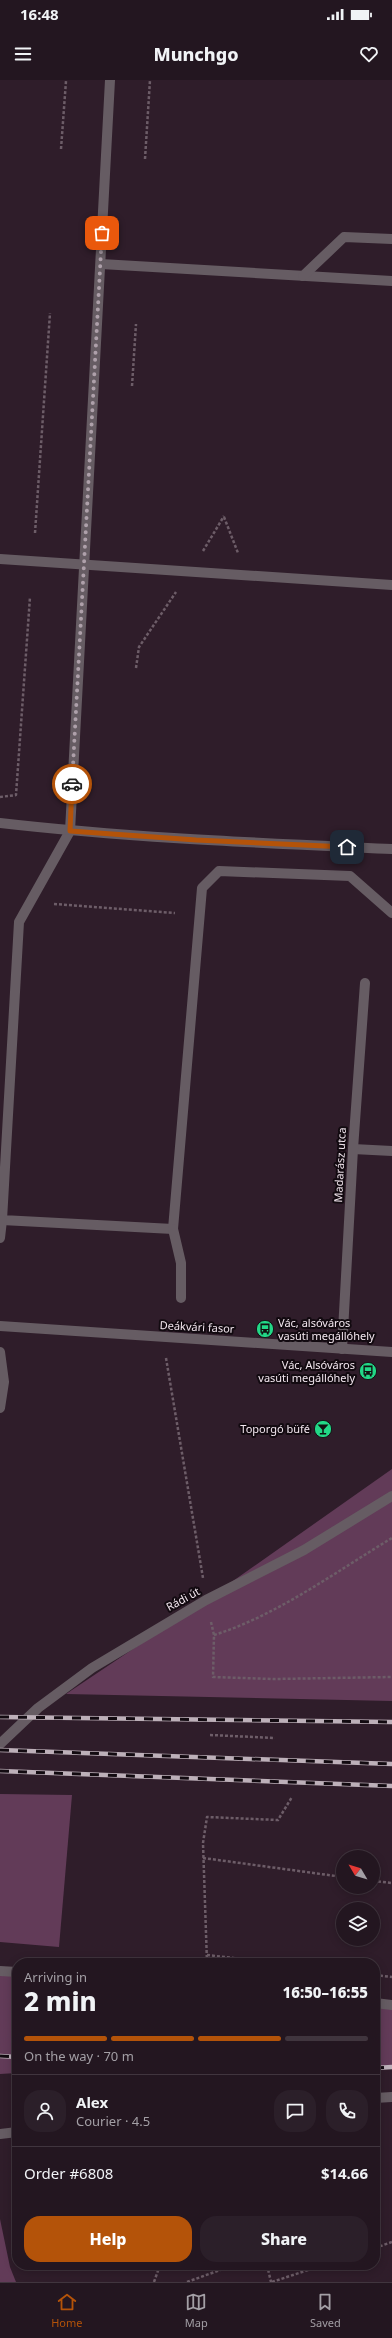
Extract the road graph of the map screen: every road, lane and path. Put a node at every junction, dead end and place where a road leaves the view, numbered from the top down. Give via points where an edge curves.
1 (110, 80) edge
2 (150, 80) edge
3 (66, 81) dead end
4 (61, 149) dead end
5 (145, 159) dead end
6 (392, 239) edge
7 (101, 264) junction
8 (303, 276) junction
9 (392, 281) edge
10 (50, 313) dead end
11 (136, 324) dead end
12 (132, 386) dead end
13 (35, 533) dead end
14 (200, 555) dead end
15 (239, 557) dead end
16 (0, 559) edge
17 (83, 564) junction
18 (392, 585) edge
19 (183, 593) dead end
20 (30, 597) dead end
21 (136, 668) dead end
22 (0, 797) edge
23 (0, 823) edge
24 (70, 831) junction
25 (392, 849) edge
26 (47, 903) dead end
27 (175, 913) dead end
28 (392, 913) edge
29 (365, 983) dead end
30 (352, 1149) junction
31 (392, 1151) edge
32 (2, 1177) edge
33 (2, 1220) junction
34 (173, 1229) junction
35 (0, 1238) edge
36 (181, 1298) dead end
37 (0, 1326) edge
38 (164, 1337) junction
39 (342, 1349) junction
40 (0, 1352) edge
41 (392, 1352) edge
42 (0, 1408) edge
43 (392, 1496) edge
44 (392, 1538) edge
45 (206, 1600) junction
46 (214, 1634) junction
47 (392, 1676) edge
48 (210, 1735) dead end
49 (275, 1738) dead end
50 (0, 1744) edge
51 (292, 1797) dead end
52 (203, 1858) junction
53 (336, 1876) edge
54 (380, 1881) edge
55 (392, 1883) edge
56 (207, 1955) joint
57 (233, 1958) edge
58 (0, 1971) edge
59 (12, 1972) edge
60 (380, 1976) edge
61 (392, 1977) edge
62 (380, 2003) edge
63 (392, 2004) edge
64 (392, 2096) edge
65 (380, 2097) edge
66 (12, 2133) edge
67 (0, 2134) edge
68 (392, 2242) edge
69 (380, 2246) edge
70 (158, 2270) edge
71 (220, 2270) edge
72 (268, 2270) edge
73 (308, 2270) edge
74 (154, 2282) edge
75 (187, 2282) edge
76 (272, 2282) edge

1 - 7 street
2 - 5 path
3 - 4 path
6 - 8 street via 344,237
7 - 8 street
7 - 17 street
8 - 9 street
10 - 13 path
11 - 12 path
14 - 15 path via 224,516
16 - 17 street
17 - 18 street
17 - 24 street
19 - 21 path via 176,592 139,648
20 - 22 path via 16,795
23 - 24 street
24 - 25 street
24 - 32 street via 19,922
26 - 27 path
28 - 34 street via 350,876 219,871 202,888
29 - 30 street, Madarász utca
30 - 31 street
30 - 39 street, Madarász utca
32 - 33 street
33 - 34 street
33 - 35 street
34 - 36 street via 181,1263
37 - 38 street, Deákvári fasor
38 - 39 street, Deákvári fasor
38 - 45 path
39 - 41 street, Deákvári fasor
40 - 42 street via 4,1376
43 - 45 street, Rádi út via 304,1550
44 - 46 path via 276,1608 238,1627
45 - 46 path
45 - 50 street, Rádi út via 92,1668 38,1708
46 - 47 path via 212,1677 274,1679
48 - 49 path
51 - 52 path via 278,1820 207,1816
52 - 53 path
52 - 56 path
54 - 55 path
56 - 57 path
58 - 59 street
60 - 61 path
62 - 63 street
64 - 65 street
66 - 67 street
68 - 69 path
70 - 74 path
71 - 75 path
72 - 76 path
73 - 76 path

